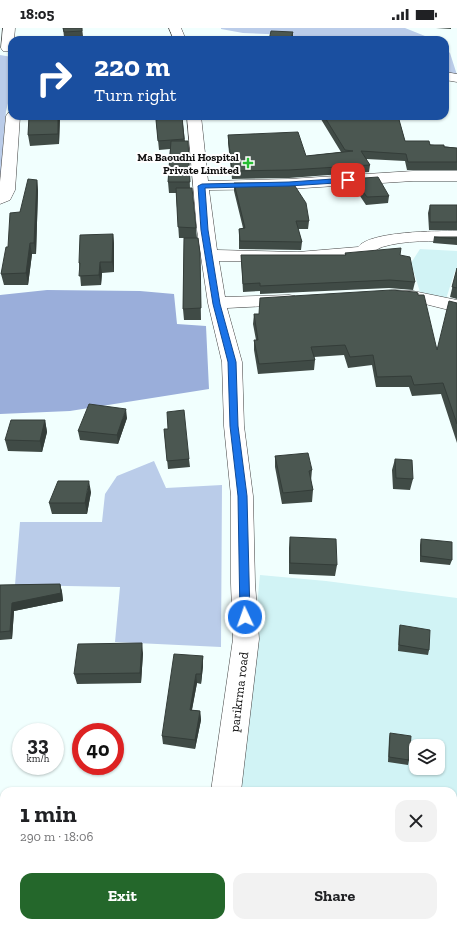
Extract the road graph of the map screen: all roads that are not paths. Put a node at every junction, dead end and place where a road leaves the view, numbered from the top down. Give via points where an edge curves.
1 (13, 120) edge
2 (194, 120) edge
3 (457, 176) edge
4 (202, 186) junction
5 (0, 200) edge
6 (457, 236) edge
7 (209, 255) junction
8 (377, 295) edge
9 (309, 299) edge
10 (217, 304) junction
11 (457, 306) edge
12 (227, 787) edge

1 - 5 street via 7,190
2 - 4 street, parikrma road
3 - 4 street
4 - 7 street, parikrma road
6 - 7 street via 386,242 368,247 363,252 348,254 298,257
7 - 10 street, parikrma road
8 - 11 street via 413,296
9 - 10 street
10 - 12 street, parikrma road via 232,362 234,426 242,496 246,639

